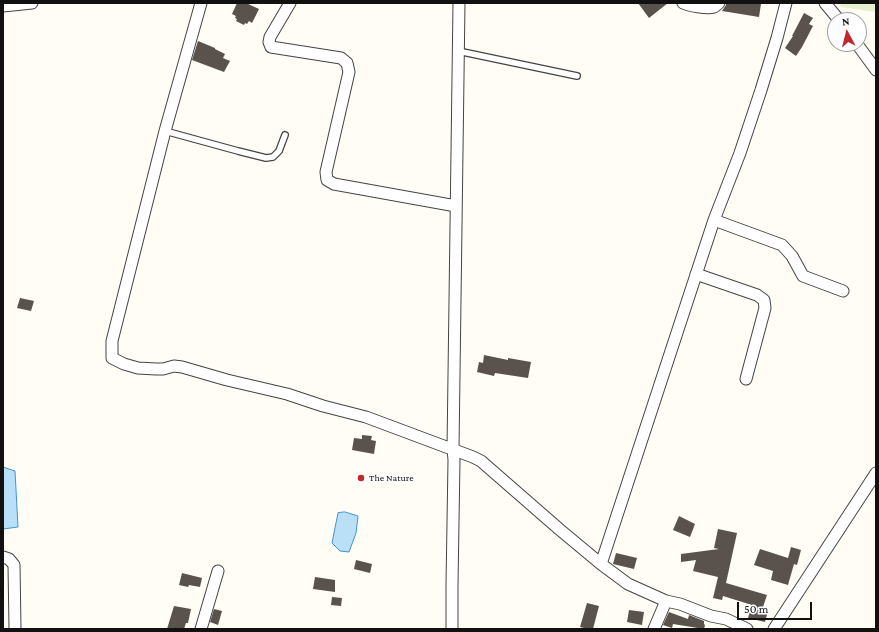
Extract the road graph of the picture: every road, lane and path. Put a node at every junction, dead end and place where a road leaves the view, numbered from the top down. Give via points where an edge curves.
1 (32, 3) edge
2 (201, 3) edge
3 (290, 3) edge
4 (459, 3) edge
5 (683, 3) edge
6 (719, 3) edge
7 (786, 3) edge
8 (825, 3) edge
9 (3, 6) edge
10 (832, 12) edge
11 (458, 51) junction
12 (863, 52) edge
13 (876, 70) edge
14 (577, 76) dead end
15 (165, 131) junction
16 (285, 135) dead end
17 (456, 206) junction
18 (714, 220) junction
19 (696, 274) junction
20 (843, 291) dead end
21 (746, 379) dead end
22 (453, 449) junction
23 (876, 473) edge
24 (3, 557) edge
25 (601, 564) junction
26 (218, 571) dead end
27 (666, 601) junction
28 (15, 629) edge
29 (201, 629) edge
30 (452, 629) edge
31 (654, 629) edge
32 (747, 629) edge
33 (774, 629) edge

1 - 9 street
2 - 15 street
3 - 17 street via 270,37 271,47 341,58 347,63 350,72 326,172 327,180 334,184
4 - 11 street
5 - 6 street via 707,8
7 - 18 street via 759,97
8 - 10 street
11 - 14 lane
11 - 17 street
12 - 13 street
15 - 16 lane via 266,158 279,151
15 - 22 street via 112,341 112,358 138,368 156,370 182,367 287,394 366,417
17 - 22 street
18 - 19 street
18 - 20 street via 782,245 792,256 803,276
19 - 21 street via 764,300 765,308
19 - 25 street
22 - 25 street via 481,461
22 - 30 street
23 - 33 street
24 - 28 street via 14,565
25 - 27 street via 631,586
26 - 29 street
27 - 31 street
27 - 32 street via 726,619

